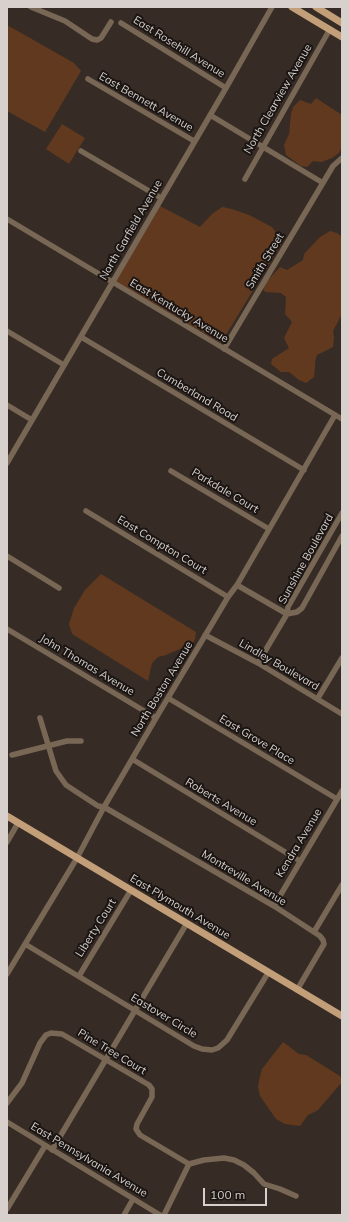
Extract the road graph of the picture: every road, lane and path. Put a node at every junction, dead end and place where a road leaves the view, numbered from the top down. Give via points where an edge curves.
1 (31, 7) edge
2 (272, 7) edge
3 (292, 7) edge
4 (316, 7) edge
5 (111, 22) dead end
6 (121, 23) dead end
7 (342, 23) edge
8 (330, 29) junction
9 (342, 37) edge
10 (88, 79) dead end
11 (226, 88) junction
12 (210, 115) junction
13 (194, 141) junction
14 (263, 147) junction
15 (81, 151) dead end
16 (342, 158) edge
17 (245, 179) dead end
18 (323, 183) junction
19 (161, 198) junction
20 (7, 219) edge
21 (112, 283) junction
22 (7, 331) edge
23 (81, 338) junction
24 (224, 349) junction
25 (64, 365) junction
26 (7, 405) edge
27 (335, 415) junction
28 (342, 419) edge
29 (32, 420) junction
30 (7, 463) edge
31 (304, 470) junction
32 (171, 471) dead end
33 (86, 511) dead end
34 (342, 513) edge
35 (269, 529) junction
36 (342, 536) edge
37 (7, 556) edge
38 (237, 585) junction
39 (60, 588) dead end
40 (228, 597) junction
41 (287, 614) junction
42 (7, 629) edge
43 (205, 635) junction
44 (342, 658) edge
45 (258, 663) junction
46 (168, 698) junction
47 (318, 698) junction
48 (342, 714) edge
49 (40, 718) dead end
50 (156, 718) junction
51 (80, 741) dead end
52 (49, 746) junction
53 (12, 755) dead end
54 (132, 760) junction
55 (342, 790) edge
56 (337, 799) junction
57 (104, 807) junction
58 (7, 816) edge
59 (18, 823) junction
60 (7, 842) edge
61 (77, 858) junction
62 (300, 861) junction
63 (342, 885) edge
64 (131, 890) junction
65 (274, 906) junction
66 (187, 923) junction
67 (314, 932) junction
68 (25, 944) junction
69 (268, 973) junction
70 (7, 974) edge
71 (79, 976) junction
72 (297, 990) junction
73 (134, 1010) junction
74 (342, 1016) edge
75 (105, 1060) junction
76 (7, 1103) edge
77 (7, 1122) edge
78 (45, 1146) junction
79 (52, 1150) junction
80 (189, 1164) junction
81 (296, 1196) dead end
82 (133, 1199) junction
83 (7, 1209) edge
84 (124, 1215) edge
85 (160, 1215) edge
86 (164, 1215) edge

1 - 5 street via 97,40
2 - 11 street, North Garfield Avenue
3 - 8 main road
4 - 7 main road
6 - 11 street, East Rosehill Avenue
8 - 9 main road
8 - 14 street, North Clearview Avenue
10 - 13 street, East Bennett Avenue
11 - 12 street, North Garfield Avenue
12 - 13 street, North Garfield Avenue
12 - 14 street
13 - 19 street, North Garfield Avenue
14 - 17 street, North Clearview Avenue
14 - 18 street
15 - 19 street
16 - 18 street, Smith Street via 333,166
18 - 24 street, Smith Street
19 - 21 street, North Garfield Avenue
20 - 21 street, East Kentucky Avenue
21 - 23 street, North Garfield Avenue
21 - 24 street, East Kentucky Avenue
22 - 25 street
23 - 25 street, North Garfield Avenue
23 - 31 street, Cumberland Road
24 - 27 street, East Kentucky Avenue
25 - 29 street, North Garfield Avenue
26 - 29 street
27 - 28 street, East Kentucky Avenue
27 - 31 street, North Boston Avenue
29 - 30 street, North Garfield Avenue
31 - 35 street, North Boston Avenue
32 - 35 street, Parkdale Court
33 - 40 street, East Compton Court
34 - 41 street, Sunshine Boulevard via 288,607
35 - 38 street, North Boston Avenue
36 - 41 street, Sunshine Boulevard via 302,608
37 - 39 street
38 - 40 street, North Boston Avenue
38 - 41 street
40 - 43 street, North Boston Avenue
41 - 45 street, Sunshine Boulevard
42 - 50 street, John Thomas Avenue
43 - 45 street, Lindley Boulevard
43 - 46 street, North Boston Avenue
44 - 47 street
45 - 47 street, Lindley Boulevard
46 - 50 street, North Boston Avenue
46 - 56 street, East Grove Place
47 - 48 street, Lindley Boulevard
49 - 52 street, Montreville Avenue
50 - 54 street, North Boston Avenue
51 - 52 street via 67,741
52 - 53 street
52 - 57 street, Montreville Avenue via 56,771 66,785 98,806
54 - 57 street, North Boston Avenue
54 - 62 street, Roberts Avenue
55 - 56 street, Kendra Avenue
56 - 62 street, Kendra Avenue
57 - 61 street, North Boston Avenue
57 - 65 street, Montreville Avenue
58 - 59 main road, East Plymouth Avenue
59 - 60 street
59 - 61 main road, East Plymouth Avenue
61 - 64 main road, East Plymouth Avenue
61 - 68 street, North Boston Avenue
62 - 65 street, Kendra Avenue
63 - 67 street
64 - 66 main road, East Plymouth Avenue
64 - 71 street, Liberty Court
65 - 67 street, Montreville Avenue
66 - 69 main road, East Plymouth Avenue
66 - 73 street
67 - 72 street, Montreville Avenue via 320,936 324,944
68 - 70 street, North Boston Avenue
68 - 71 street, Eastover Circle
69 - 72 main road, East Plymouth Avenue
69 - 73 street, Eastover Circle via 227,1040 212,1050 194,1046
71 - 73 street, Eastover Circle
72 - 74 main road, East Plymouth Avenue
73 - 75 street
75 - 76 street, Pine Tree Court via 62,1034 46,1035 22,1083
75 - 79 street
75 - 80 street, Pine Tree Court via 149,1085 152,1090 152,1097 137,1124 136,1129 140,1134
77 - 78 street, East Pennsylvania Avenue
78 - 79 street, East Pennsylvania Avenue
78 - 83 street
79 - 82 street, East Pennsylvania Avenue
80 - 81 street via 224,1158 234,1160 244,1165 264,1184
80 - 86 street
82 - 84 street
82 - 85 street, East Pennsylvania Avenue

